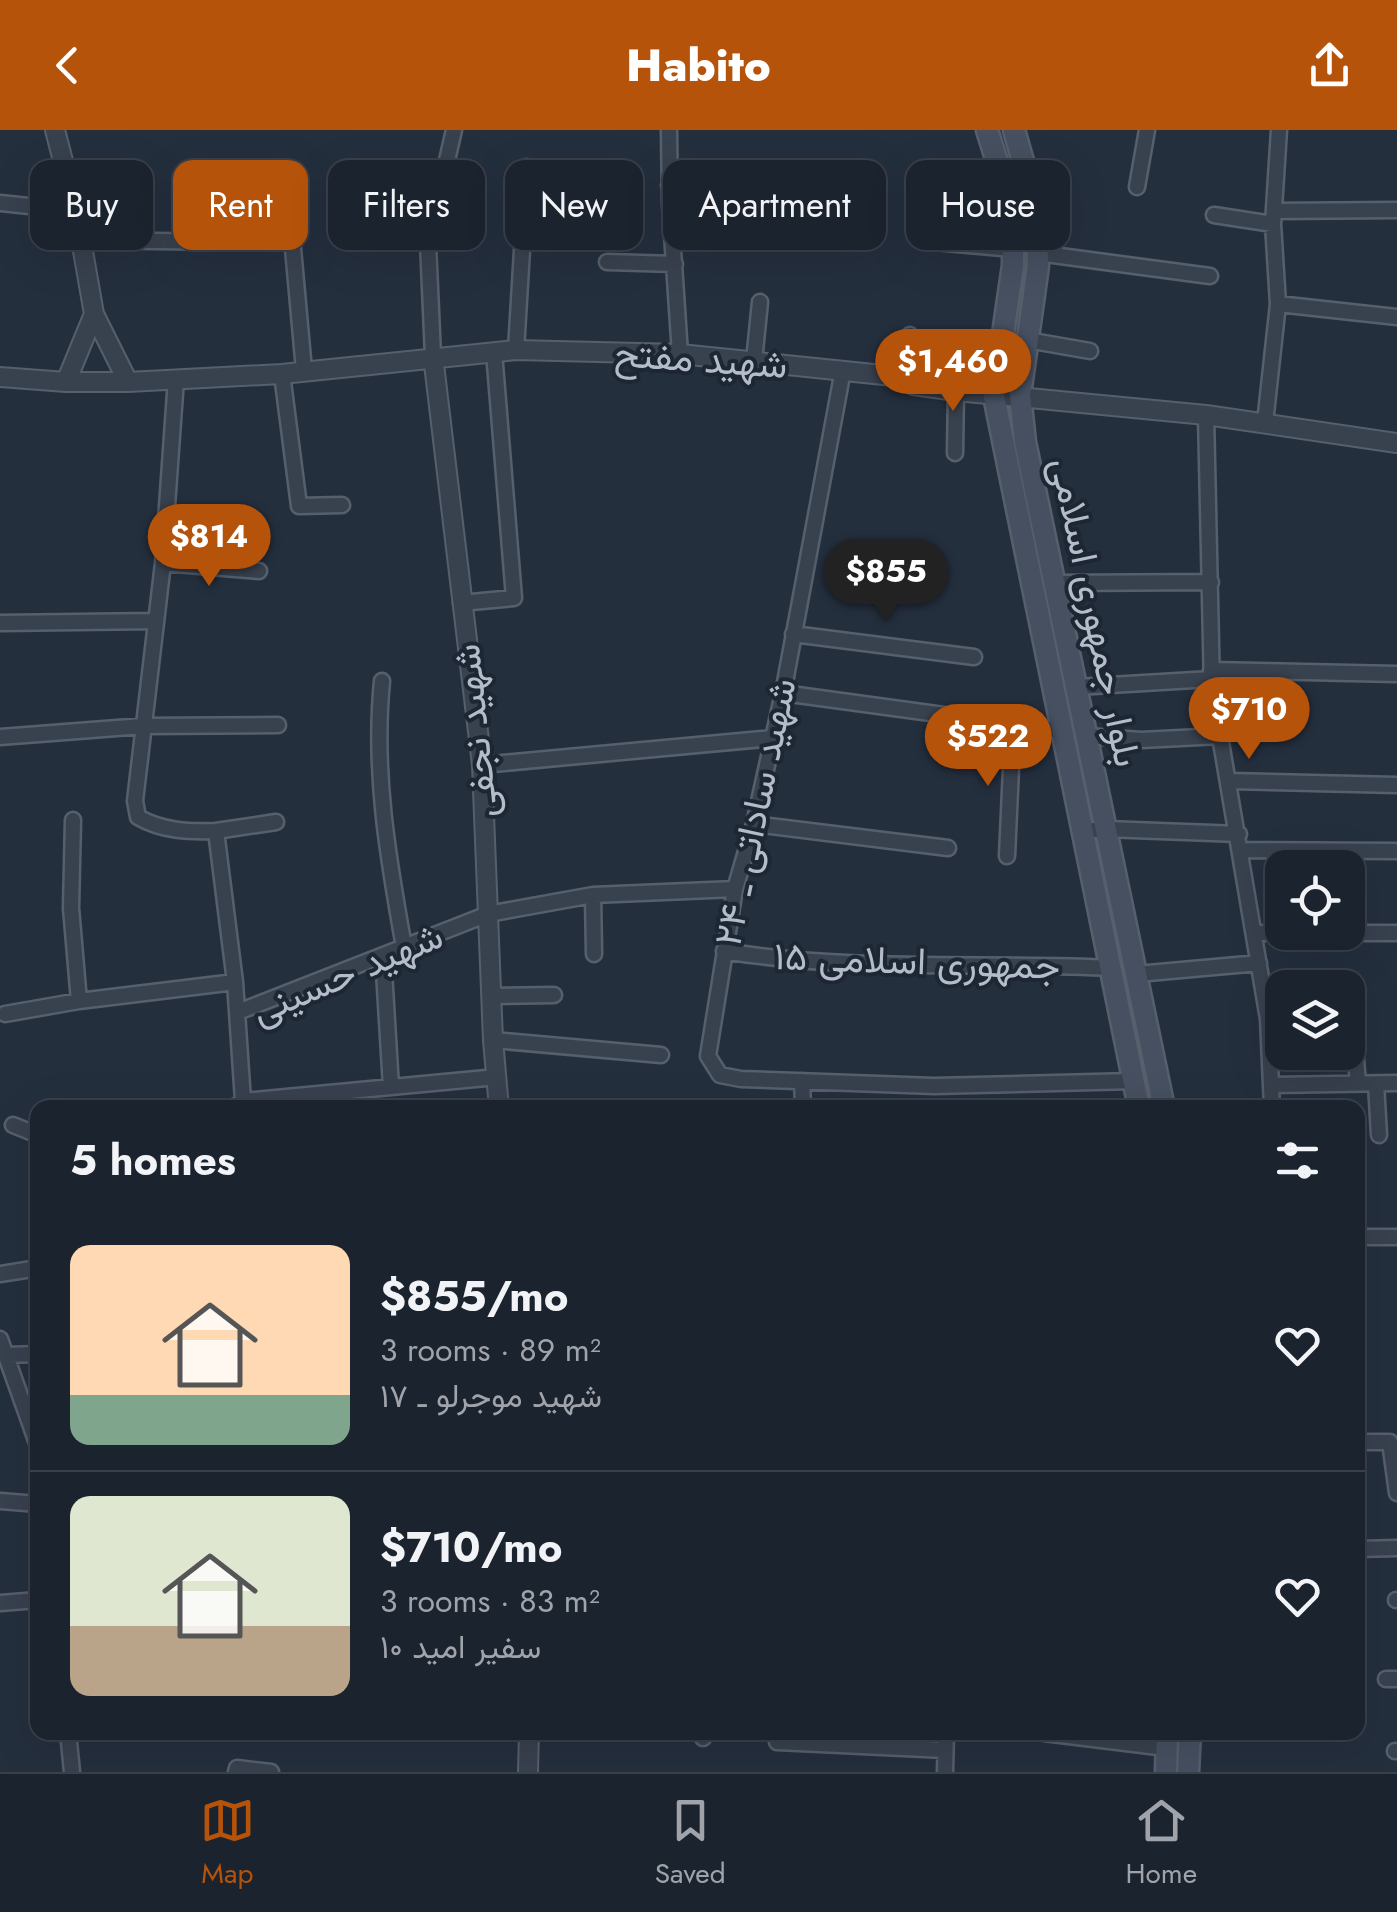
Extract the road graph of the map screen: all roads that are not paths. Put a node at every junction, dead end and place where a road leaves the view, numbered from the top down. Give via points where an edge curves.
1 (55, 130) edge
2 (454, 130) edge
3 (668, 130) edge
4 (986, 130) edge
5 (1014, 130) edge
6 (1147, 130) edge
7 (1279, 130) edge
8 (63, 160) edge
9 (669, 160) edge
10 (996, 160) edge
11 (1137, 187) dead end
12 (0, 203) edge
13 (30, 206) edge
14 (1397, 210) edge
15 (1214, 215) dead end
16 (1273, 217) junction
17 (82, 250) edge
18 (293, 250) edge
19 (522, 250) edge
20 (674, 250) edge
21 (1013, 250) edge
22 (1038, 253) junction
23 (607, 262) dead end
24 (675, 264) junction
25 (1210, 276) dead end
26 (760, 302) dead end
27 (1278, 304) junction
28 (94, 314) junction
29 (1397, 317) edge
30 (910, 335) dead end
31 (1028, 340) junction
32 (516, 350) junction
33 (494, 352) junction
34 (1090, 352) dead end
35 (680, 354) junction
36 (433, 356) junction
37 (754, 361) junction
38 (304, 370) junction
39 (843, 370) junction
40 (282, 374) junction
41 (0, 377) edge
42 (902, 377) junction
43 (176, 378) junction
44 (66, 382) junction
45 (128, 382) junction
46 (995, 388) junction
47 (956, 391) junction
48 (1020, 394) junction
49 (1206, 415) junction
50 (1265, 423) junction
51 (1397, 443) edge
52 (956, 453) dead end
53 (342, 505) dead end
54 (162, 562) junction
55 (259, 572) dead end
56 (1211, 582) junction
57 (1056, 583) junction
58 (461, 603) junction
59 (156, 621) junction
60 (0, 623) edge
61 (793, 634) junction
62 (974, 657) dead end
63 (1211, 674) junction
64 (1397, 674) edge
65 (382, 681) dead end
66 (1077, 687) junction
67 (783, 692) junction
68 (1013, 724) junction
69 (278, 725) dead end
70 (144, 726) junction
71 (1062, 731) junction
72 (1087, 736) junction
73 (1221, 736) junction
74 (0, 737) edge
75 (773, 738) junction
76 (482, 765) junction
77 (1230, 782) junction
78 (1397, 785) edge
79 (73, 820) dead end
80 (276, 822) dead end
81 (754, 824) junction
82 (1106, 829) junction
83 (216, 831) junction
84 (1082, 831) junction
85 (1240, 842) junction
86 (948, 848) dead end
87 (1397, 851) edge
88 (1007, 856) dead end
89 (735, 889) junction
90 (593, 895) junction
91 (488, 914) junction
92 (1254, 933) junction
93 (1397, 933) edge
94 (404, 947) junction
95 (724, 951) junction
96 (594, 954) dead end
97 (383, 955) junction
98 (1259, 963) junction
99 (1111, 968) junction
100 (1136, 974) junction
101 (235, 982) junction
102 (554, 995) dead end
103 (491, 996) junction
104 (79, 1001) junction
105 (238, 1012) junction
106 (5, 1014) dead end
107 (493, 1040) junction
108 (661, 1054) dead end
109 (1357, 1070) edge
110 (497, 1077) junction
111 (802, 1081) junction
112 (1134, 1081) junction
113 (1397, 1083) edge
114 (1358, 1084) junction
115 (1376, 1084) junction
116 (1273, 1085) junction
117 (391, 1087) junction
118 (240, 1100) edge
119 (282, 1100) edge
120 (499, 1100) edge
121 (803, 1100) edge
122 (1138, 1100) edge
123 (1162, 1100) edge
124 (1272, 1100) edge
125 (13, 1126) dead end
126 (30, 1132) edge
127 (1378, 1135) dead end
128 (1365, 1237) edge
129 (1397, 1237) edge
130 (30, 1269) edge
131 (0, 1274) edge
132 (0, 1338) edge
133 (30, 1354) edge
134 (8, 1355) junction
135 (30, 1422) edge
136 (1365, 1442) edge
137 (1394, 1442) edge
138 (1397, 1493) edge
139 (0, 1501) edge
140 (30, 1503) edge
141 (1397, 1548) edge
142 (1365, 1549) edge
143 (30, 1600) edge
144 (0, 1602) edge
145 (69, 1740) edge
146 (530, 1740) edge
147 (946, 1740) edge
148 (1167, 1740) edge
149 (1190, 1740) edge
150 (777, 1742) dead end
151 (945, 1750) junction
152 (532, 1771) edge
153 (72, 1772) edge
154 (236, 1772) edge
155 (271, 1772) edge
156 (945, 1772) edge
157 (1166, 1772) edge
158 (1188, 1772) edge

1 - 8 street
2 - 36 street via 428,243
3 - 9 street
4 - 10 main road, بلوار جمهوری اسلامی
5 - 22 main road, بلوار جمهوری اسلامی via 1037,210
6 - 11 street
7 - 16 street
12 - 13 street
14 - 16 street
15 - 16 street
16 - 27 street
17 - 28 street
18 - 38 street
19 - 32 street
20 - 24 street
21 - 46 main road, بلوار جمهوری اسلامی
22 - 25 street
22 - 31 main road, بلوار جمهوری اسلامی
23 - 24 street
24 - 35 street
26 - 37 street
27 - 29 street
27 - 50 street
28 - 44 street
28 - 45 street
30 - 42 street
31 - 34 street
31 - 48 main road, بلوار جمهوری اسلامی
32 - 33 street, شهید مفتح
32 - 35 street, شهید مفتح
33 - 36 street, شهید مفتح
33 - 58 street via 514,598
35 - 37 street, شهید مفتح
36 - 38 street, شهید مفتح
36 - 58 street, شهید نجفی
37 - 39 street, شهید مفتح
38 - 40 street, شهید مفتح
39 - 42 street, شهید مفتح
39 - 61 street, شهید ساداتی ـ ۲۴
40 - 43 street, شهید مفتح
40 - 53 street via 300,506
41 - 44 street, شهید مفتح
42 - 46 street via 917,370
42 - 47 street, شهید مفتح
43 - 45 street, شهید مفتح
43 - 54 street
44 - 45 street, شهید مفتح
46 - 47 street, شهید مفتح
46 - 48 street, شهید مفتح
46 - 71 main road, بلوار جمهوری اسلامی
47 - 52 street
48 - 49 street, شهید مفتح
48 - 57 main road, بلوار جمهوری اسلامی
49 - 50 street, شهید مفتح
49 - 56 street
50 - 51 street, شهید مفتح
54 - 55 street
54 - 59 street
56 - 57 street
56 - 63 street
57 - 66 main road, بلوار جمهوری اسلامی
58 - 76 street, شهید نجفی
59 - 60 street
59 - 70 street
61 - 62 street
61 - 67 street, شهید ساداتی ـ ۲۴
63 - 64 street
63 - 66 street
63 - 73 street
65 - 94 street via 377,732 383,831
66 - 72 main road, بلوار جمهوری اسلامی
67 - 68 street
67 - 75 street, شهید ساداتی ـ ۲۴
68 - 71 street
68 - 88 street
69 - 70 street
70 - 74 street
70 - 83 street via 134,801 138,817 172,829
71 - 84 main road, بلوار جمهوری اسلامی
72 - 73 street
72 - 82 main road, بلوار جمهوری اسلامی
73 - 77 street
75 - 76 street
75 - 81 street, شهید ساداتی ـ ۲۴
76 - 91 street, شهید نجفی
77 - 78 street
77 - 85 street
79 - 104 street
80 - 83 street
81 - 86 street
81 - 89 street, شهید ساداتی ـ ۲۴
82 - 84 street
82 - 85 street
82 - 100 main road, بلوار جمهوری اسلامی
83 - 101 street
84 - 99 main road, بلوار جمهوری اسلامی
85 - 87 street
85 - 92 street
89 - 90 street, شهید حسینی
89 - 95 street, شهید ساداتی ـ ۲۴
90 - 91 street, شهید حسینی
90 - 96 street
91 - 94 street, شهید حسینی
91 - 103 street, شهید نجفی
92 - 93 street
92 - 98 street
94 - 97 street, شهید حسینی
95 - 99 street, جمهوری اسلامی ۱۵ via 849,965
95 - 111 street, شهید ساداتی ـ ۲۴ via 708,1056 720,1075
97 - 105 street, شهید حسینی
97 - 117 street
98 - 100 street
98 - 116 street
99 - 112 main road, بلوار جمهوری اسلامی
100 - 123 main road, بلوار جمهوری اسلامی
101 - 104 street
101 - 105 street
102 - 103 street
103 - 107 street, شهید نجفی
104 - 106 street
105 - 118 street, شهید حسینی
107 - 108 street
107 - 110 street, شهید نجفی
109 - 114 street
110 - 117 street
110 - 120 street, شهید نجفی
111 - 112 street
111 - 121 street
112 - 122 main road, بلوار جمهوری اسلامی
113 - 115 street
114 - 115 street
114 - 116 street
115 - 127 street
116 - 124 street
117 - 119 street
125 - 126 street
128 - 129 street
130 - 131 street
132 - 134 street
133 - 134 street
134 - 135 street
136 - 137 street
137 - 138 street
139 - 140 street
141 - 142 street
143 - 144 street
145 - 153 street
146 - 152 street
147 - 151 street
148 - 157 main road
149 - 158 main road
150 - 151 street
151 - 156 street
154 - 155 street

